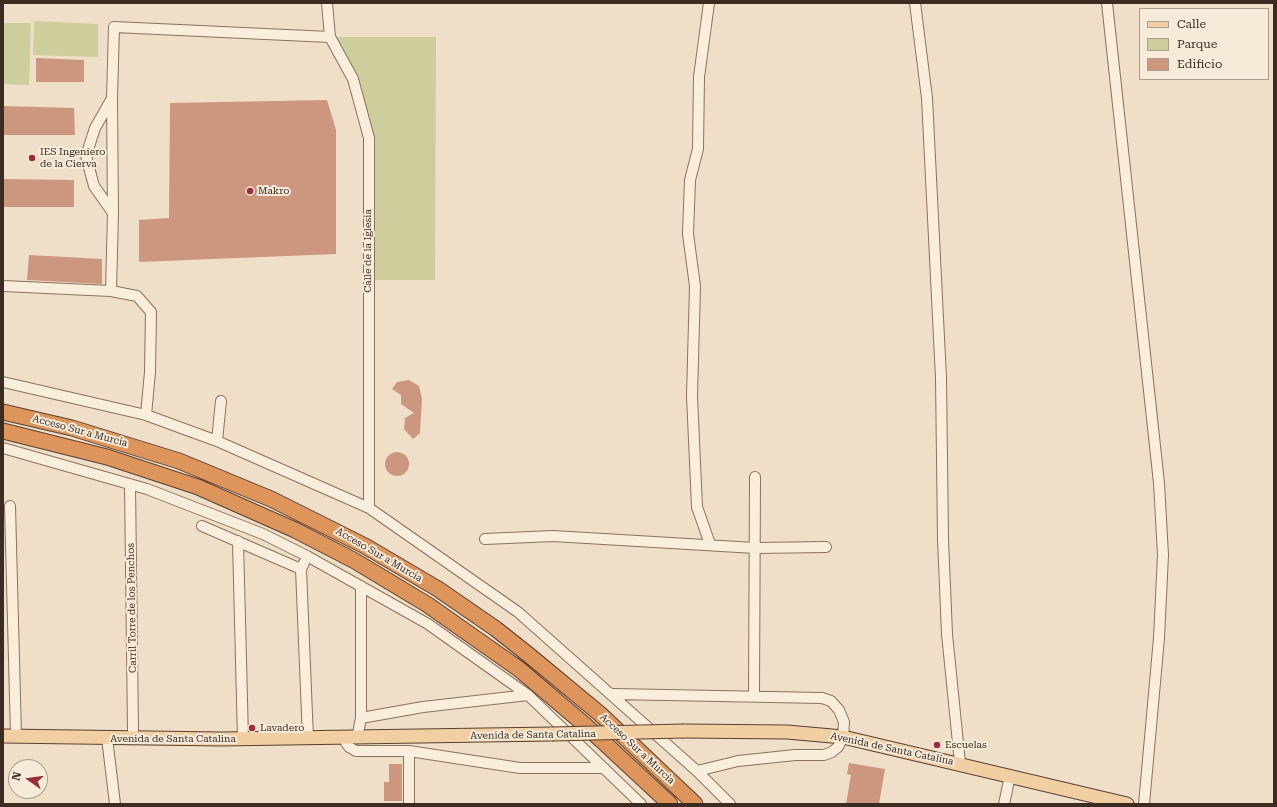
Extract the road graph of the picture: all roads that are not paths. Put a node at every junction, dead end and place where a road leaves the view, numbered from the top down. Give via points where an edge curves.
1 (327, 3) edge
2 (709, 3) edge
3 (915, 3) edge
4 (1107, 3) edge
5 (330, 37) junction
6 (112, 98) junction
7 (113, 213) junction
8 (3, 286) edge
9 (111, 291) junction
10 (3, 382) edge
11 (221, 401) dead end
12 (3, 412) edge
13 (146, 415) junction
14 (3, 431) edge
15 (217, 441) junction
16 (3, 448) edge
17 (755, 478) dead end
18 (130, 484) junction
19 (10, 506) dead end
20 (369, 508) junction
21 (202, 526) dead end
22 (263, 534) junction
23 (485, 539) dead end
24 (238, 541) junction
25 (710, 544) junction
26 (826, 547) dead end
27 (755, 548) junction
28 (256, 549) junction
29 (307, 556) junction
30 (301, 569) junction
31 (361, 586) junction
32 (613, 694) junction
33 (528, 695) junction
34 (754, 696) junction
35 (361, 718) junction
36 (133, 731) dead end
37 (10, 736) edge
38 (843, 737) junction
39 (107, 738) junction
40 (343, 738) junction
41 (357, 738) junction
42 (243, 739) junction
43 (308, 739) junction
44 (409, 751) junction
45 (960, 763) junction
46 (604, 768) junction
47 (698, 771) junction
48 (1010, 776) junction
49 (115, 804) edge
50 (408, 804) edge
51 (641, 804) edge
52 (670, 804) edge
53 (694, 804) edge
54 (730, 804) edge
55 (1004, 804) edge
56 (1128, 804) edge
57 (1144, 804) edge

1 - 5 street, Calle de la Iglesia
2 - 25 street via 699,77 698,149 690,180 688,234 694,286 692,396 697,508
3 - 45 street via 927,98 941,378 947,634
4 - 57 street via 1159,483 1163,554
5 - 6 street via 114,27
5 - 20 street, Calle de la Iglesia via 353,79 369,138
6 - 7 street
6 - 7 street via 95,128 86,156 94,186
7 - 9 street
8 - 9 street
9 - 13 street via 137,296 152,312
10 - 13 street
11 - 15 street
12 - 53 highway, Acceso Sur a Murcia via 80,430 179,461 302,513 365,546 444,593 530,656 600,714
13 - 15 street
14 - 52 highway, Acceso Sur a Murcia via 107,457 198,488 295,530 355,561 428,605 519,669
15 - 20 street
16 - 18 street
17 - 27 street
18 - 22 street
18 - 36 street, Carril Torre de los Penchos
19 - 37 street
20 - 32 street via 518,612
21 - 24 street
22 - 28 street
22 - 29 street
23 - 25 street via 553,536
24 - 28 street
24 - 42 street
25 - 27 street
26 - 27 street
27 - 34 street
28 - 30 street
29 - 30 street
29 - 31 street
30 - 43 street
31 - 33 street via 428,624
31 - 35 street
32 - 34 street
32 - 47 street
33 - 35 street via 423,707
33 - 46 street
34 - 38 street via 806,696 831,701 839,710 844,722
35 - 41 street
37 - 39 main road, Avenida de Santa Catalina
38 - 41 main road, Avenida de Santa Catalina, bridge via 787,732 684,731
38 - 45 main road, Avenida de Santa Catalina
38 - 47 street via 838,747 824,755 795,755 738,761
39 - 42 main road, Avenida de Santa Catalina
39 - 49 street
40 - 41 main road, Avenida de Santa Catalina
40 - 43 main road, Avenida de Santa Catalina
40 - 44 street via 349,747 356,751
42 - 43 main road, Avenida de Santa Catalina
44 - 46 street via 520,768
44 - 50 street
45 - 48 main road, Avenida de Santa Catalina
46 - 51 street
47 - 54 street
48 - 55 street
48 - 56 main road, Avenida de Santa Catalina

